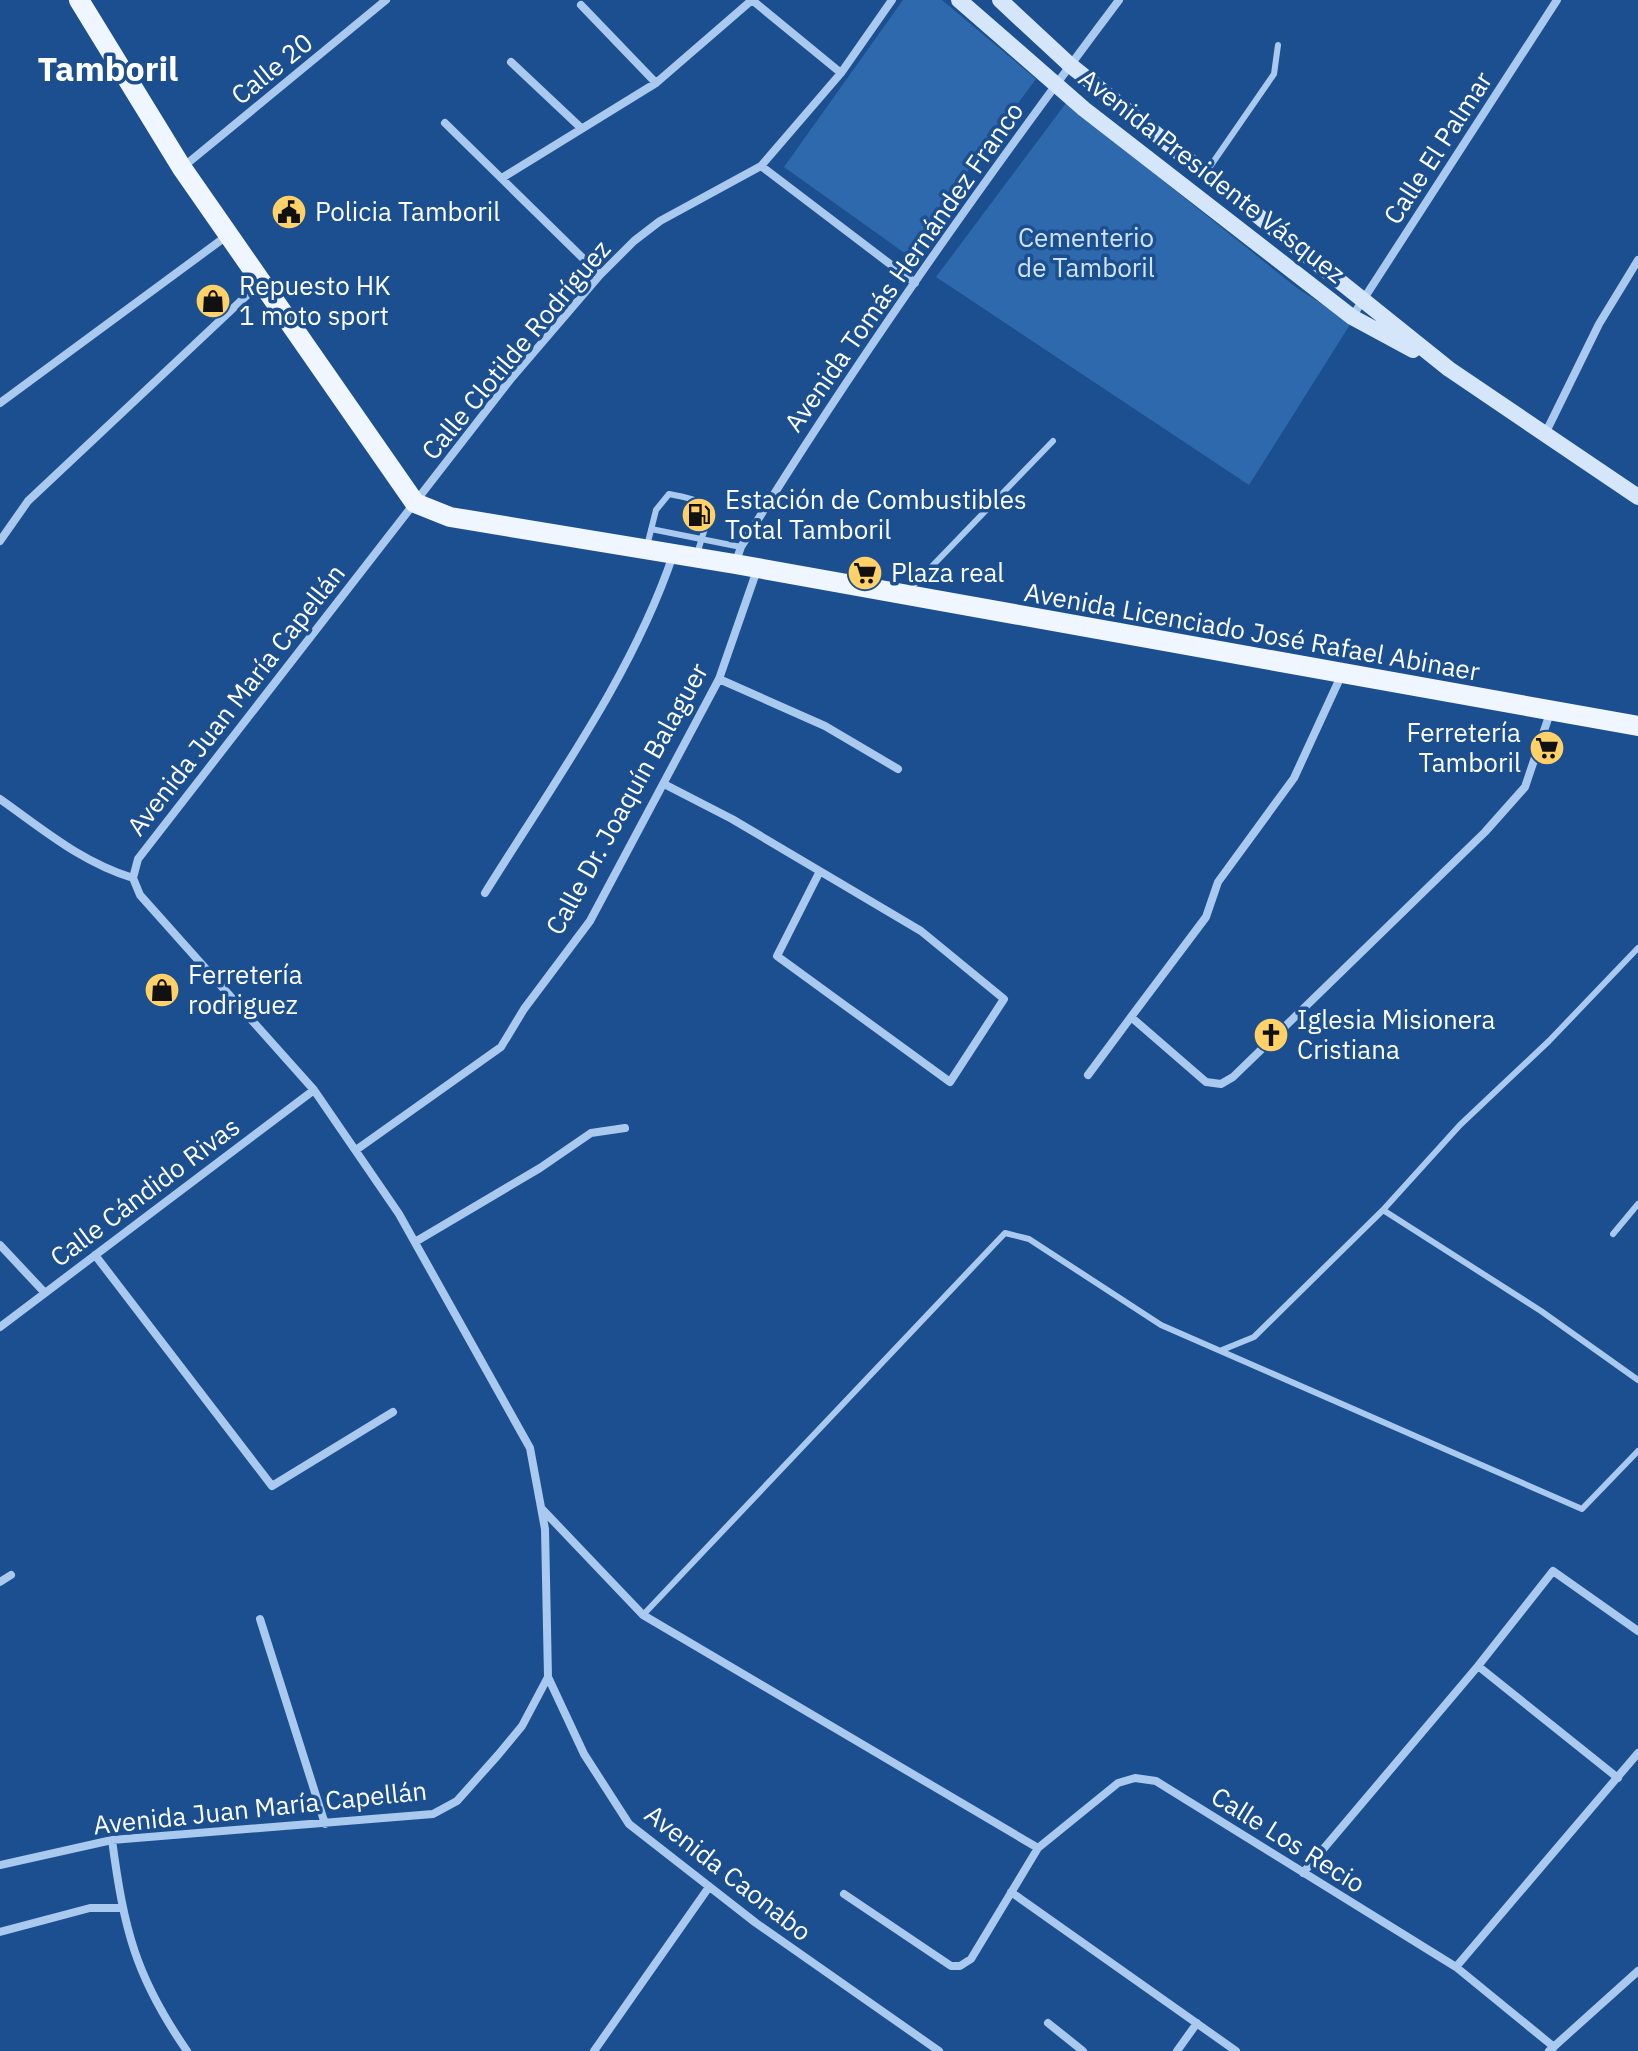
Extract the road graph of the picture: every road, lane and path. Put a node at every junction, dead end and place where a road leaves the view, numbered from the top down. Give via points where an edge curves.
1 (79, 0) edge
2 (386, 0) edge
3 (752, 0) edge
4 (892, 0) edge
5 (959, 0) edge
6 (1000, 0) edge
7 (1119, 0) edge
8 (1557, 0) edge
9 (581, 5) dead end
10 (1278, 45) dead end
11 (511, 62) dead end
12 (1070, 65) junction
13 (841, 73) junction
14 (656, 83) junction
15 (1056, 84) junction
16 (445, 123) dead end
17 (580, 127) junction
18 (761, 166) junction
19 (182, 168) junction
20 (1205, 174) junction
21 (502, 178) junction
22 (228, 235) junction
23 (1638, 260) edge
24 (600, 275) junction
25 (261, 282) junction
26 (915, 283) junction
27 (1364, 301) junction
28 (1352, 317) junction
29 (1449, 369) junction
30 (0, 403) edge
31 (1545, 434) junction
32 (1053, 441) dead end
33 (1636, 490) edge
34 (415, 503) junction
35 (651, 529) junction
36 (0, 541) edge
37 (699, 548) junction
38 (646, 550) junction
39 (673, 554) junction
40 (738, 555) junction
41 (758, 569) junction
42 (904, 595) junction
43 (1341, 674) junction
44 (719, 679) junction
45 (1550, 713) junction
46 (1638, 726) edge
47 (898, 769) dead end
48 (664, 784) junction
49 (0, 799) edge
50 (819, 873) junction
51 (133, 878) junction
52 (485, 893) dead end
53 (1638, 948) edge
54 (1131, 1017) junction
55 (1088, 1075) dead end
56 (314, 1090) junction
57 (625, 1128) dead end
58 (356, 1150) junction
59 (1638, 1204) edge
60 (1383, 1210) junction
61 (1613, 1234) dead end
62 (415, 1242) junction
63 (0, 1245) edge
64 (95, 1255) junction
65 (45, 1293) junction
66 (0, 1327) edge
67 (1222, 1350) junction
68 (1638, 1380) edge
69 (393, 1412) dead end
70 (1638, 1451) edge
71 (542, 1508) junction
72 (11, 1575) dead end
73 (0, 1582) edge
74 (643, 1615) junction
75 (260, 1619) dead end
76 (1638, 1631) edge
77 (1478, 1666) junction
78 (548, 1677) junction
79 (1638, 1753) edge
80 (1618, 1778) junction
81 (325, 1824) junction
82 (112, 1840) junction
83 (1038, 1848) junction
84 (0, 1865) edge
85 (1303, 1873) junction
86 (709, 1887) junction
87 (1011, 1892) junction
88 (844, 1894) dead end
89 (121, 1908) junction
90 (0, 1932) edge
91 (1456, 1967) junction
92 (1638, 1971) edge
93 (1048, 2023) dead end
94 (1197, 2023) junction
95 (1552, 2049) edge
96 (187, 2051) edge
97 (594, 2051) edge
98 (939, 2051) edge
99 (1083, 2051) edge
100 (1177, 2051) edge
101 (1236, 2051) edge

1 - 19 main road
2 - 19 street, Calle 20
3 - 13 street
3 - 14 street
4 - 13 street, Calle Clotilde Rodríguez
5 - 15 street, Avenida Presidente Vásquez
6 - 12 street, Avenida Presidente Vásquez
7 - 12 street, Avenida Tomás Hernández Franco
8 - 27 street, Calle El Palmar
9 - 14 street
10 - 20 lane via 1274,74
11 - 17 street
12 - 15 street, Avenida Tomás Hernández Franco
12 - 20 street, Avenida Presidente Vásquez
13 - 18 street, Calle Clotilde Rodríguez
14 - 17 street
15 - 26 street, Avenida Tomás Hernández Franco
15 - 28 street, Avenida Presidente Vásquez
16 - 21 street
17 - 21 street
18 - 24 street, Calle Clotilde Rodríguez via 660,221
18 - 26 street
19 - 22 main road
20 - 27 street, Avenida Presidente Vásquez
21 - 24 street
22 - 25 main road
22 - 30 street
23 - 31 street via 1599,324
24 - 34 street, Calle Clotilde Rodríguez
25 - 34 main road
25 - 36 street via 28,501
26 - 40 street, Avenida Tomás Hernández Franco via 805,444
27 - 28 street, Calle El Palmar
27 - 29 street, Avenida Presidente Vásquez
28 - 29 street, Avenida Presidente Vásquez
29 - 31 street, Avenida Presidente Vásquez
31 - 33 street, Avenida Presidente Vásquez
32 - 42 lane
34 - 38 main road, Avenida Licenciado José Rafael Abinaer via 450,517
34 - 51 street, Avenida Juan María Capellán via 138,859
35 - 37 lane
35 - 37 lane via 656,510 669,494 707,507 709,523
35 - 38 lane
37 - 39 main road, Avenida Licenciado José Rafael Abinaer
37 - 40 main road, Avenida Licenciado José Rafael Abinaer
38 - 39 main road, Avenida Licenciado José Rafael Abinaer
39 - 52 street via 661,591 620,672
40 - 41 main road, Avenida Licenciado José Rafael Abinaer
41 - 42 main road, Avenida Licenciado José Rafael Abinaer
41 - 44 street, Calle Dr. Joaquín Balaguer
42 - 43 main road, Avenida Licenciado José Rafael Abinaer
43 - 45 main road, Avenida Licenciado José Rafael Abinaer
43 - 54 street via 1294,778 1218,882 1206,917
44 - 47 street via 825,726
44 - 48 street, Calle Dr. Joaquín Balaguer
45 - 46 main road, Avenida Licenciado José Rafael Abinaer
45 - 54 street via 1525,787 1233,1077 1221,1084 1206,1082
48 - 50 street
48 - 58 street, Calle Dr. Joaquín Balaguer via 590,921 501,1047
49 - 51 street via 62,846 100,868
50 - 50 street via 777,956 950,1082 1004,999 921,931
51 - 56 street, Avenida Juan María Capellán via 140,895
53 - 60 lane via 1460,1125
54 - 55 street
56 - 58 street, Avenida Juan María Capellán
56 - 64 street, Calle Cándido Rivas
57 - 62 street via 591,1133
58 - 62 street, Avenida Juan María Capellán
59 - 61 lane
60 - 67 lane via 1254,1337
60 - 68 lane
62 - 71 street, Avenida Juan María Capellán via 530,1448
63 - 65 street
64 - 65 street, Calle Cándido Rivas
64 - 69 street via 272,1486
65 - 66 street, Calle Cándido Rivas
67 - 70 lane via 1582,1509
67 - 74 lane via 1161,1325 1029,1239 1005,1233
71 - 74 street
71 - 78 street, Avenida Juan María Capellán
72 - 73 street
74 - 83 street
75 - 81 street
76 - 77 street via 1553,1571
77 - 80 street
77 - 85 street
78 - 81 street, Avenida Juan María Capellán via 522,1726 457,1801 433,1814
78 - 86 street, Avenida Caonabo via 584,1754 629,1824
79 - 80 street
80 - 91 street
81 - 82 street, Avenida Juan María Capellán
82 - 84 street, Avenida Juan María Capellán
82 - 89 street
83 - 85 street, Calle Los Recio via 1118,1783 1135,1778 1156,1781
83 - 87 street, Calle Los Recio
85 - 91 street, Calle Los Recio
86 - 97 street
86 - 98 street, Avenida Caonabo
87 - 88 street, Calle Los Recio via 971,1959 960,1966 951,1966
87 - 94 street
89 - 90 street via 90,1908
89 - 96 street via 156,2006
91 - 95 street, Calle Los Recio
92 - 95 street
93 - 99 street
94 - 100 street
94 - 101 street

